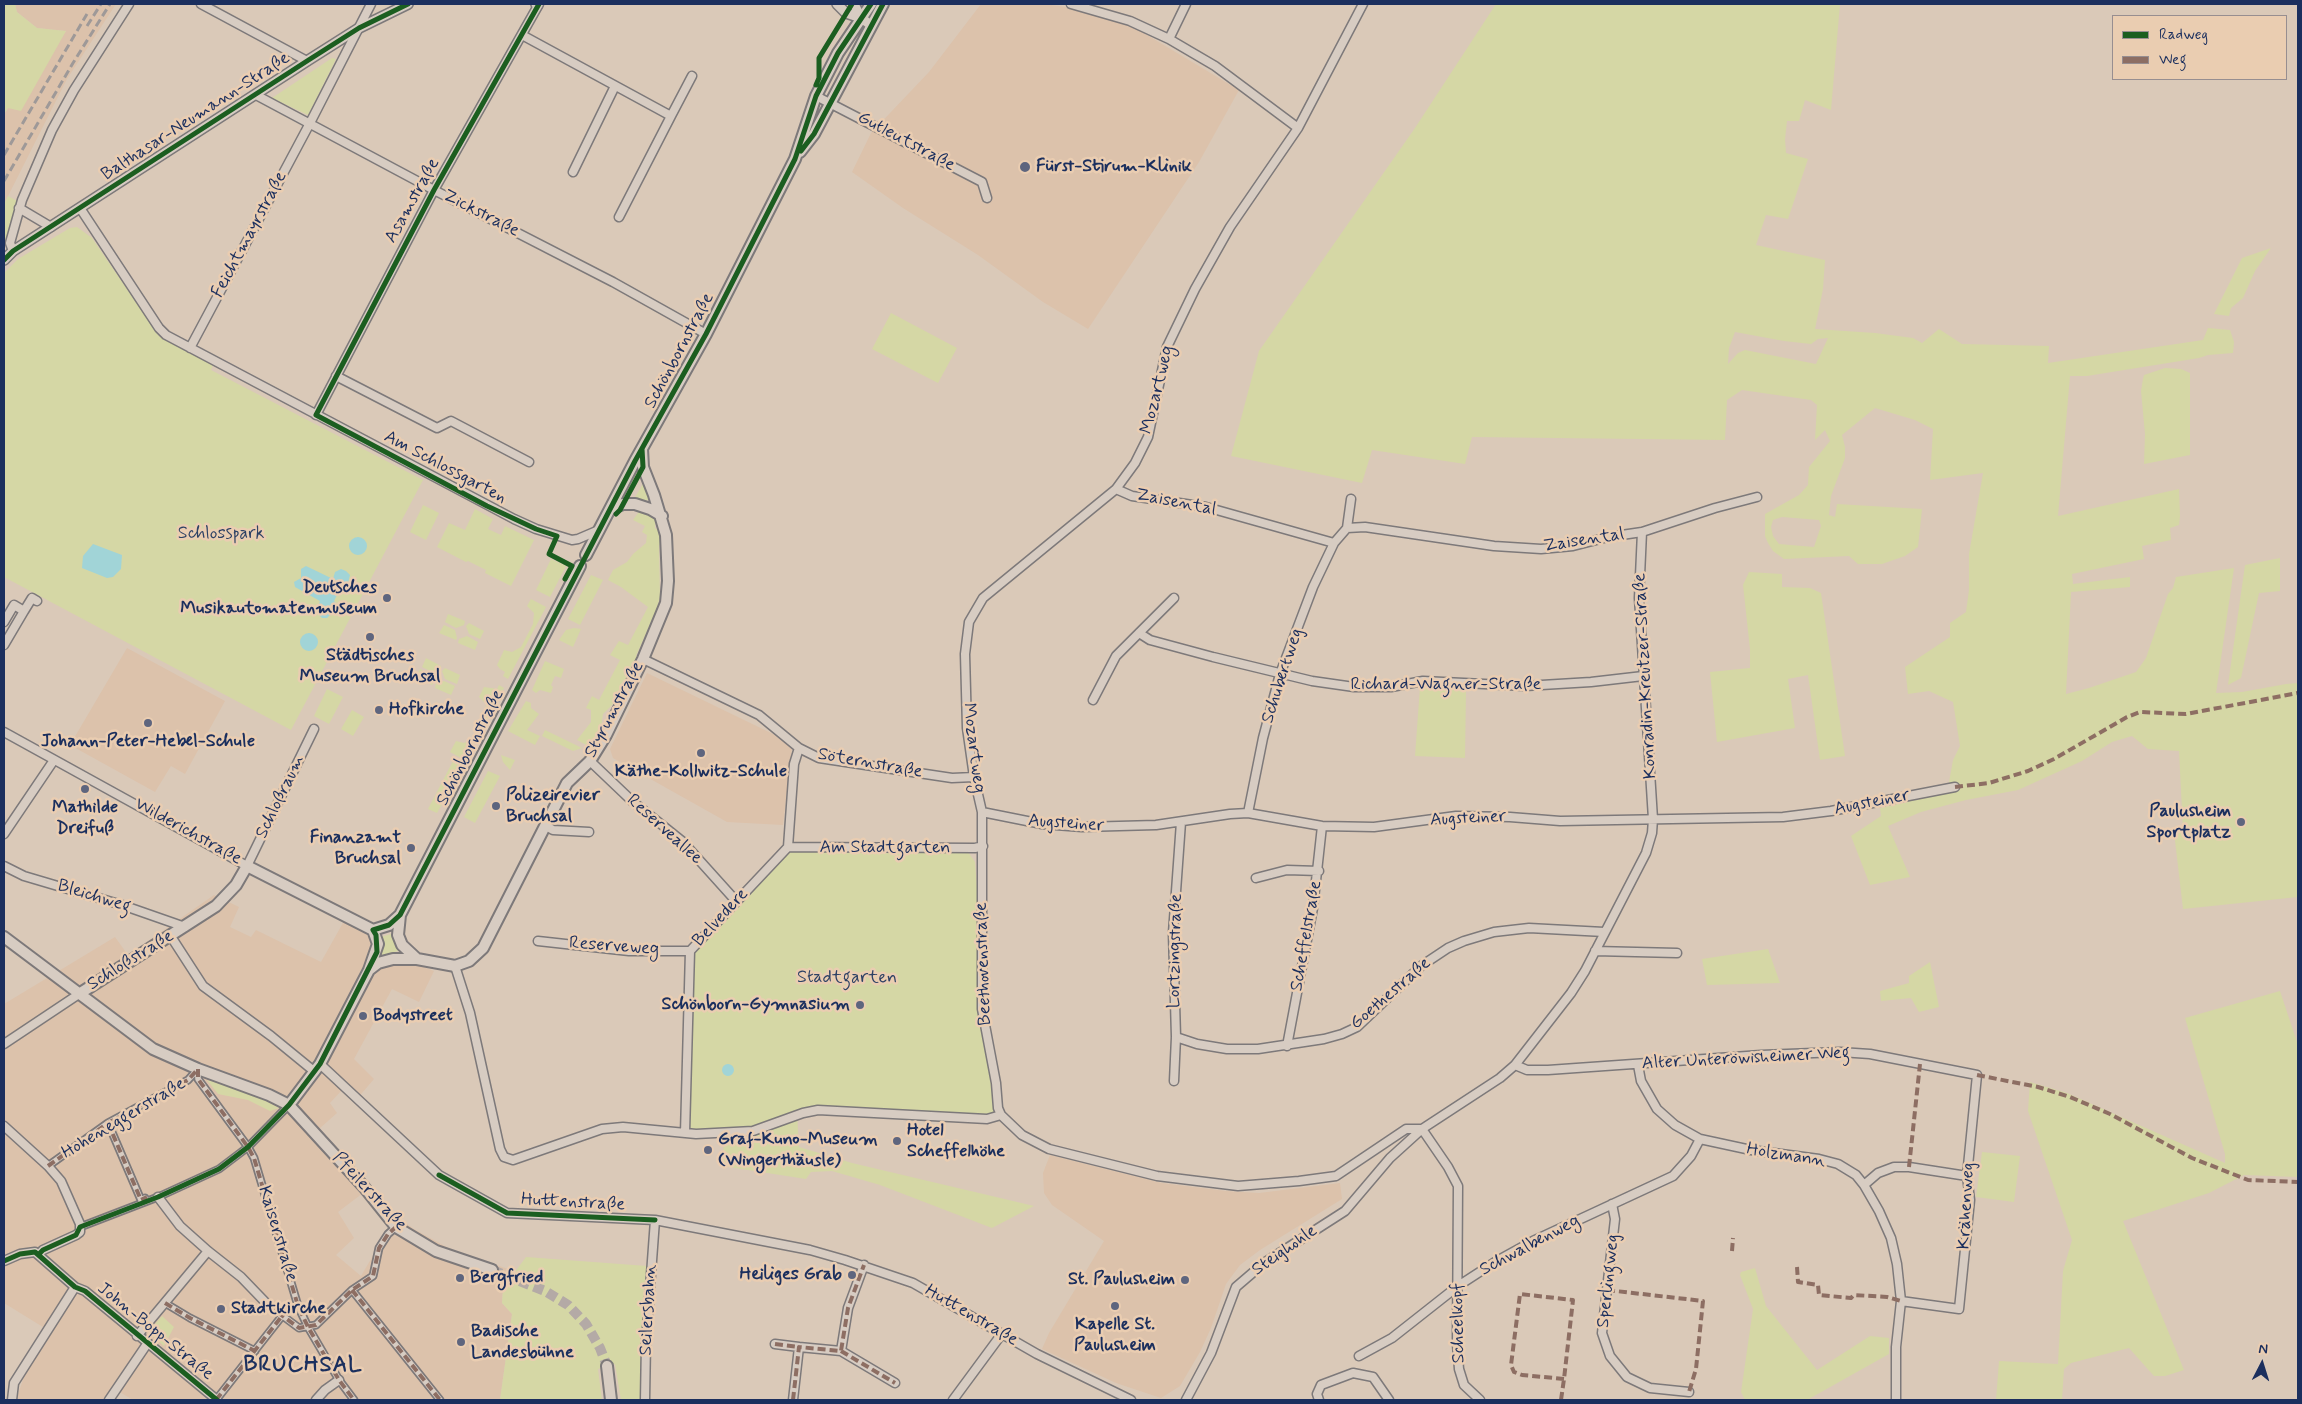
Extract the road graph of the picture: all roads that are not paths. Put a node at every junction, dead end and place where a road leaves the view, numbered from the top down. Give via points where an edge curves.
1 (129, 4) edge
2 (201, 4) edge
3 (371, 4) edge
4 (408, 4) edge
5 (837, 4) edge
6 (854, 4) edge
7 (871, 4) edge
8 (883, 4) edge
9 (1072, 4) edge
10 (1186, 4) edge
11 (1363, 4) edge
12 (537, 5) edge
13 (861, 18) junction
14 (871, 25) junction
15 (359, 28) junction
16 (522, 35) junction
17 (1169, 39) junction
18 (307, 60) junction
19 (692, 76) dead end
20 (615, 86) junction
21 (256, 96) junction
22 (816, 96) junction
23 (829, 102) junction
24 (671, 116) junction
25 (310, 123) junction
26 (1298, 128) junction
27 (795, 159) junction
28 (573, 172) dead end
29 (434, 190) junction
30 (987, 198) dead end
31 (19, 208) junction
32 (80, 208) junction
33 (619, 218) dead end
34 (51, 227) junction
35 (13, 251) junction
36 (4, 260) edge
37 (706, 334) junction
38 (190, 348) junction
39 (336, 376) junction
40 (316, 415) junction
41 (642, 449) junction
42 (529, 462) dead end
43 (1116, 489) junction
44 (1758, 497) dead end
45 (1351, 499) dead end
46 (611, 508) junction
47 (662, 516) junction
48 (1347, 528) junction
49 (600, 530) junction
50 (1642, 532) junction
51 (1334, 543) junction
52 (586, 556) dead end
53 (580, 566) dead end
54 (1174, 598) dead end
55 (37, 601) dead end
56 (24, 611) junction
57 (4, 622) edge
58 (1139, 632) junction
59 (4, 645) edge
60 (643, 659) junction
61 (1280, 674) junction
62 (1643, 676) junction
63 (1093, 700) dead end
64 (314, 729) dead end
65 (4, 732) edge
66 (799, 748) junction
67 (54, 760) junction
68 (590, 761) junction
69 (974, 777) junction
70 (1955, 787) dead end
71 (982, 812) junction
72 (1248, 813) junction
73 (1653, 819) junction
74 (1181, 822) junction
75 (546, 826) junction
76 (1322, 826) junction
77 (589, 832) dead end
78 (4, 834) edge
79 (982, 846) junction
80 (788, 847) junction
81 (4, 866) edge
82 (247, 866) junction
83 (1319, 870) junction
84 (1256, 878) dead end
85 (736, 901) junction
86 (400, 915) junction
87 (185, 927) junction
88 (373, 930) junction
89 (1604, 932) junction
90 (170, 935) junction
91 (4, 937) edge
92 (538, 940) dead end
93 (690, 951) junction
94 (1595, 951) junction
95 (1677, 953) dead end
96 (417, 959) junction
97 (455, 966) junction
98 (369, 970) junction
99 (79, 994) junction
100 (1176, 1037) junction
101 (4, 1044) edge
102 (1287, 1046) junction
103 (1638, 1064) junction
104 (1514, 1065) junction
105 (318, 1068) junction
106 (198, 1069) junction
107 (1977, 1074) joint
108 (1174, 1081) dead end
109 (289, 1105) junction
110 (1001, 1115) junction
111 (108, 1123) junction
112 (4, 1126) edge
113 (1422, 1129) junction
114 (684, 1133) junction
115 (1700, 1139) junction
116 (248, 1147) junction
117 (48, 1166) junction
118 (1967, 1176) junction
119 (1864, 1185) junction
120 (154, 1198) junction
121 (1612, 1204) junction
122 (655, 1220) junction
123 (80, 1227) junction
124 (396, 1227) junction
125 (208, 1251) junction
126 (39, 1254) junction
127 (4, 1261) edge
128 (864, 1265) junction
129 (492, 1270) tunnel mouth
130 (1458, 1286) junction
131 (75, 1288) junction
132 (352, 1290) junction
133 (1901, 1301) junction
134 (165, 1303) junction
135 (268, 1305) joint
136 (282, 1316) junction
137 (308, 1327) junction
138 (1001, 1335) junction
139 (138, 1336) junction
140 (147, 1344) junction
141 (775, 1344) dead end
142 (799, 1347) junction
143 (255, 1351) junction
144 (840, 1351) junction
145 (1359, 1356) dead end
146 (607, 1366) tunnel mouth
147 (339, 1380) junction
148 (895, 1383) dead end
149 (1689, 1392) dead end
150 (12, 1400) edge
151 (109, 1400) edge
152 (217, 1400) edge
153 (316, 1400) edge
154 (354, 1400) edge
155 (440, 1400) edge
156 (611, 1400) edge
157 (645, 1400) edge
158 (793, 1400) edge
159 (953, 1400) edge
160 (1131, 1400) edge
161 (1186, 1400) edge
162 (1319, 1400) edge
163 (1389, 1400) edge
164 (1480, 1400) edge
165 (1896, 1400) edge

1 - 31 street via 52,130
2 - 18 street
3 - 15 street
4 - 15 street, Balthasar-Neumann-Straße
5 - 13 street via 846,14
6 - 13 street
7 - 13 main road, Schönbornstraße
8 - 14 main road, Schönbornstraße
9 - 17 street via 1130,21
10 - 17 street
11 - 26 street, Mozartweg
12 - 16 street, Asamstraße
13 - 14 street
13 - 22 main road, Schönbornstraße
14 - 23 main road, Schönbornstraße
15 - 18 street, Balthasar-Neumann-Straße
15 - 25 street
16 - 20 street
16 - 29 street, Asamstraße
17 - 26 street via 1215,66
18 - 21 street, Balthasar-Neumann-Straße
19 - 24 street
20 - 24 street
20 - 28 street
21 - 25 street, Zickstraße
21 - 32 street, Balthasar-Neumann-Straße
22 - 23 street, Gutleutstraße
22 - 27 main road, Schönbornstraße
23 - 27 main road, Schönbornstraße via 814,134
23 - 30 street, Gutleutstraße via 982,182
24 - 33 street
25 - 29 street, Zickstraße
25 - 38 street, Feichtmayrstraße
26 - 43 street, Mozartweg via 1230,227 1195,288 1167,347 1148,437 1135,463
27 - 37 main road, Schönbornstraße
29 - 37 street, Zickstraße
29 - 39 street, Asamstraße
31 - 34 street
31 - 35 street via 10,243
32 - 34 street, Balthasar-Neumann-Straße
32 - 38 street, Am Schlossgarten via 159,328
34 - 35 street, Balthasar-Neumann-Straße
35 - 36 street, Balthasar-Neumann-Straße
37 - 41 main road, Schönbornstraße
38 - 40 street, Am Schlossgarten
39 - 40 street, Asamstraße
39 - 42 street via 437,428 451,421
40 - 49 street, Am Schlossgarten via 536,529 578,540
41 - 46 main road, Schönbornstraße
41 - 47 main road, Styrumstraße via 642,467
43 - 51 street, Zaisental via 1132,496 1206,508
43 - 69 street, Mozartweg via 983,598 970,622 965,654 967,728
44 - 50 street, Zaisental
45 - 48 street
46 - 47 main road via 635,504
46 - 49 main road, Schönbornstraße
47 - 60 main road, Styrumstraße via 668,559 666,603
48 - 50 street, Zaisental via 1366,527 1494,546 1541,549
48 - 51 street
49 - 52 main road, Schönbornstraße
50 - 62 street, Konradin-Kreutzer-Straße via 1639,598
51 - 61 street, Schubertweg
53 - 86 main road, Schönbornstraße
54 - 58 street
55 - 56 street via 32,598
56 - 57 street via 14,605
56 - 59 street
58 - 61 street, Richard-Wagner-Straße via 1150,640
58 - 63 street via 1116,656
60 - 66 street, Söternstraße via 759,715
60 - 68 main road, Styrumstraße
61 - 62 street, Richard-Wagner-Straße via 1354,687 1390,687 1424,681 1525,686
61 - 72 street, Schubertweg
62 - 73 street, Konradin-Kreutzer-Straße
64 - 82 street, Schloßraum
65 - 67 street, Wilderichstraße
66 - 69 street, Söternstraße via 819,758 842,763 952,778
66 - 80 street via 794,764
67 - 78 street
67 - 82 street, Wilderichstraße
68 - 75 main road, Styrumstraße via 567,784
68 - 85 street, Reserveallee via 632,801 682,841
69 - 71 street, Mozartweg
70 - 73 street, Augsteiner via 1798,816
71 - 74 street, Augsteiner via 1042,824 1082,827
71 - 79 street, Beethovenstraße
72 - 74 street, Augsteiner
72 - 76 street, Augsteiner
73 - 76 street, Augsteiner via 1560,821 1456,816 1374,827
73 - 89 street, Konradin-Kreutzer-Straße via 1646,853
74 - 100 street, Lortzingstraße via 1173,933
75 - 77 street via 553,830
75 - 97 main road, Styrumstraße via 483,948 469,961
76 - 83 street, Scheffelstraße
79 - 80 street, Am Stadtgarten
79 - 110 street, Beethovenstraße via 982,1009
80 - 85 street, Belvedere
81 - 87 street, Bleichweg via 24,876 122,904
82 - 87 main road, Schloßstraße via 236,885 216,906
82 - 88 main road, Wilderichstraße
83 - 84 street via 1286,870
83 - 102 street, Scheffelstraße
85 - 93 street, Belvedere
86 - 88 main road via 388,925
86 - 96 main road via 398,935 402,945
87 - 90 main road, Schloßstraße
88 - 98 main road via 378,944
89 - 94 street, Konradin-Kreutzer-Straße
89 - 102 street, Goethestraße via 1529,928 1479,936 1434,957 1357,1027 1324,1039
90 - 99 main road, Schloßstraße
90 - 105 street, Huttenstraße via 203,986
91 - 99 main road
92 - 93 street, Reserveweg via 629,951
93 - 114 street, Belvedere
94 - 95 street
94 - 104 street, Konradin-Kreutzer-Straße via 1571,993
96 - 97 main road
96 - 98 main road via 393,959
97 - 114 street via 464,989 504,1156 513,1160 522,1158 602,1129
98 - 105 main road
99 - 101 street, Schloßstraße
99 - 106 main road via 153,1048
100 - 102 street, Goethestraße via 1227,1049
100 - 108 street, Lortzingstraße
103 - 104 street, Alter Unteröwisheimer Weg via 1548,1070 1527,1070
103 - 107 street, Alter Unteröwisheimer Weg via 1761,1054 1840,1052 1870,1054
103 - 115 street, Holzmann via 1641,1081 1657,1109 1675,1125
104 - 113 street, Konradin-Kreutzer-Straße via 1500,1078
105 - 109 main road
105 - 122 street, Huttenstraße via 439,1175 507,1213
106 - 109 main road
106 - 111 street, Hoheneggerstraße via 188,1080
106 - 116 street, Kaiserstraße via 198,1079
107 - 118 street, Krähenweg
109 - 116 street
109 - 124 main road, Pfeilerstraße
110 - 113 street via 1022,1135 1049,1150 1157,1176 1238,1186 1336,1176 1406,1129
110 - 114 street via 987,1119 818,1110 753,1131
111 - 117 street, Hoheneggerstraße
111 - 120 street via 141,1200 148,1196
112 - 117 street
113 - 130 street, Scheelkopf via 1458,1186
113 - 161 street, Steighohle via 1390,1158 1346,1211 1264,1263 1236,1287 1211,1353
115 - 119 street, Holzmann via 1838,1164 1856,1175
115 - 121 street, Schwalbenweg via 1691,1156 1673,1176
116 - 120 street via 218,1169
116 - 137 street, Kaiserstraße via 298,1306
117 - 123 street via 61,1181
118 - 119 street via 1894,1167 1878,1173
118 - 133 street, Krähenweg via 1970,1200 1959,1309
119 - 133 street, Holzmann via 1891,1238
120 - 123 street
120 - 125 street
121 - 130 street, Schwalbenweg via 1533,1241
121 - 149 street, Sperlingweg via 1614,1228 1602,1333 1610,1356 1628,1377 1650,1388
122 - 128 street, Huttenstraße via 810,1250
122 - 157 street, Seilersbahn
123 - 126 street via 76,1235
124 - 129 main road, Pfeilerstraße via 436,1251
124 - 132 street via 379,1248 373,1276
125 - 134 street
125 - 135 street via 241,1277
126 - 127 street via 29,1251
126 - 131 street, John-Bopp-Straße
128 - 138 street, Huttenstraße via 913,1283
128 - 144 street via 848,1308
130 - 145 street, Schwalbenweg via 1392,1338
130 - 164 street, Scheelkopf via 1459,1369 1464,1385
131 - 139 street, John-Bopp-Straße via 85,1292
131 - 150 street via 14,1383
132 - 137 street via 316,1325
132 - 155 street
133 - 165 street, Holzmann via 1896,1347
134 - 139 street
134 - 143 street
135 - 136 street
136 - 137 street via 298,1328
136 - 143 street
137 - 147 street, Kaiserstraße
138 - 159 street
138 - 160 street, Huttenstraße
139 - 140 street, John-Bopp-Straße
140 - 151 street
140 - 152 street, John-Bopp-Straße
141 - 142 street
142 - 144 street
142 - 158 street
143 - 152 street
144 - 148 street
146 - 156 main road
147 - 153 street
147 - 154 street, Kaiserstraße
162 - 163 street via 1317,1394 1321,1385 1353,1373 1374,1377

